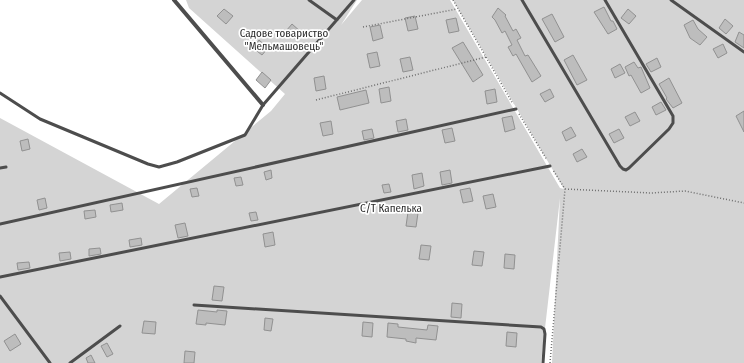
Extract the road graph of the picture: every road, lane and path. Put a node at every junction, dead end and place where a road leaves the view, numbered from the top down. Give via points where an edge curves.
1 (174, 0) edge
2 (309, 0) edge
3 (354, 0) edge
4 (522, 0) edge
5 (605, 0) edge
6 (671, 0) edge
7 (458, 9) dead end
8 (337, 20) junction
9 (363, 27) dead end
10 (744, 52) edge
11 (486, 57) dead end
12 (0, 93) edge
13 (316, 100) dead end
14 (263, 105) junction
15 (516, 109) dead end
16 (550, 166) dead end
17 (6, 167) dead end
18 (0, 168) edge
19 (565, 189) dead end
20 (744, 203) edge
21 (0, 224) edge
22 (0, 276) edge
23 (0, 296) edge
24 (194, 305) dead end
25 (120, 326) dead end
26 (50, 363) edge
27 (70, 363) edge
28 (543, 363) edge

1 - 14 street
2 - 8 lane
3 - 8 lane
4 - 5 lane via 620,166 626,170 669,129 673,123 673,116
6 - 10 lane
7 - 9 path
8 - 14 lane
11 - 13 path
12 - 14 lane via 40,119 159,167 245,135
15 - 21 lane
16 - 22 lane
17 - 18 lane
19 - 20 path via 651,193 685,191
23 - 26 lane
24 - 28 lane via 541,327 545,334
25 - 27 lane

